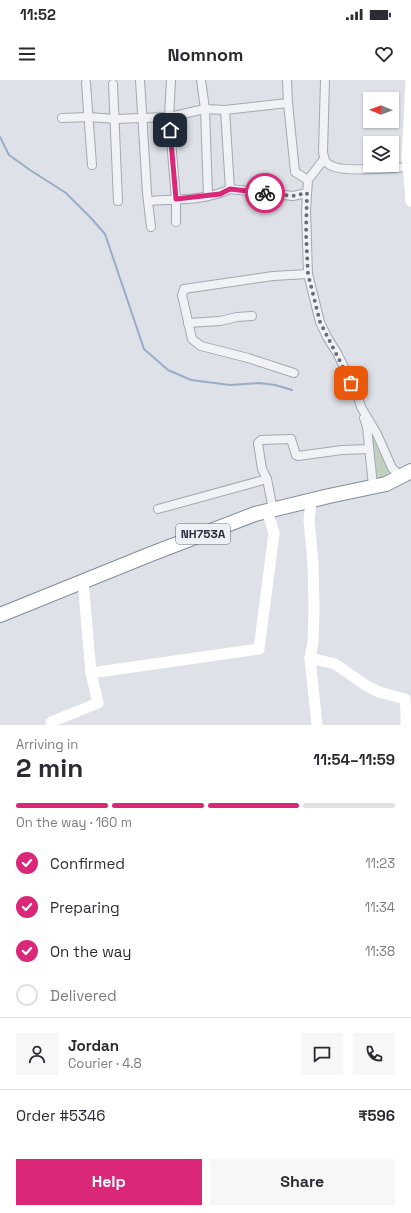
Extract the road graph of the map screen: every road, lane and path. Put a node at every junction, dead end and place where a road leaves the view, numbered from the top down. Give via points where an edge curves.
1 (140, 80) edge
2 (171, 80) edge
3 (201, 80) edge
4 (287, 80) edge
5 (325, 80) edge
6 (411, 80) edge
7 (86, 83) dead end
8 (113, 84) dead end
9 (288, 103) junction
10 (205, 109) junction
11 (225, 110) junction
12 (89, 117) junction
13 (142, 117) junction
14 (169, 117) junction
15 (62, 118) dead end
16 (115, 119) junction
17 (410, 123) edge
18 (324, 160) junction
19 (92, 165) dead end
20 (408, 167) junction
21 (308, 180) junction
22 (230, 189) junction
23 (307, 193) junction
24 (208, 196) junction
25 (176, 199) junction
26 (118, 201) dead end
27 (148, 201) junction
28 (411, 201) edge
29 (176, 222) dead end
30 (151, 227) dead end
31 (308, 274) junction
32 (252, 316) dead end
33 (188, 323) junction
34 (294, 373) dead end
35 (361, 407) junction
36 (369, 449) junction
37 (407, 474) edge
38 (267, 479) junction
39 (373, 486) junction
40 (311, 501) junction
41 (158, 509) dead end
42 (270, 510) junction
43 (83, 581) junction
44 (0, 615) edge
45 (310, 658) junction
46 (91, 673) junction
47 (408, 713) edge
48 (52, 725) edge
49 (317, 725) edge
50 (406, 725) edge

1 - 13 street
2 - 14 street
3 - 10 street
4 - 9 street
5 - 18 street
6 - 17 street
7 - 12 street
8 - 16 street
9 - 11 street
9 - 21 street via 295,172
10 - 11 street
10 - 14 street
10 - 24 street
11 - 22 street
12 - 15 street
12 - 16 street
12 - 19 street
13 - 14 street
13 - 16 street
13 - 27 street
14 - 25 street
16 - 26 street
17 - 20 street
18 - 20 street via 330,166 341,169
18 - 21 street
20 - 28 street
21 - 23 street
22 - 23 street via 293,196
22 - 24 street
23 - 31 street
24 - 25 street
25 - 27 street
25 - 29 street
27 - 30 street
31 - 33 street via 273,276 184,289 182,295
31 - 35 street via 320,322
32 - 33 street
33 - 34 street via 192,339 201,346
35 - 36 street via 367,427
35 - 37 street via 377,434 392,468
36 - 38 street via 298,456 291,438 261,440 258,443 262,469
36 - 39 street
37 - 39 highway, NH753A via 386,484
38 - 41 street
38 - 42 street
39 - 40 highway, NH753A
40 - 42 highway, NH753A
40 - 45 street via 309,520 314,608
42 - 43 highway, NH753A
42 - 46 street via 274,533 259,650
43 - 44 highway, NH753A
43 - 46 street
45 - 47 street via 335,664 367,686 405,699
45 - 49 street
46 - 48 street via 98,703 51,722
47 - 50 street

